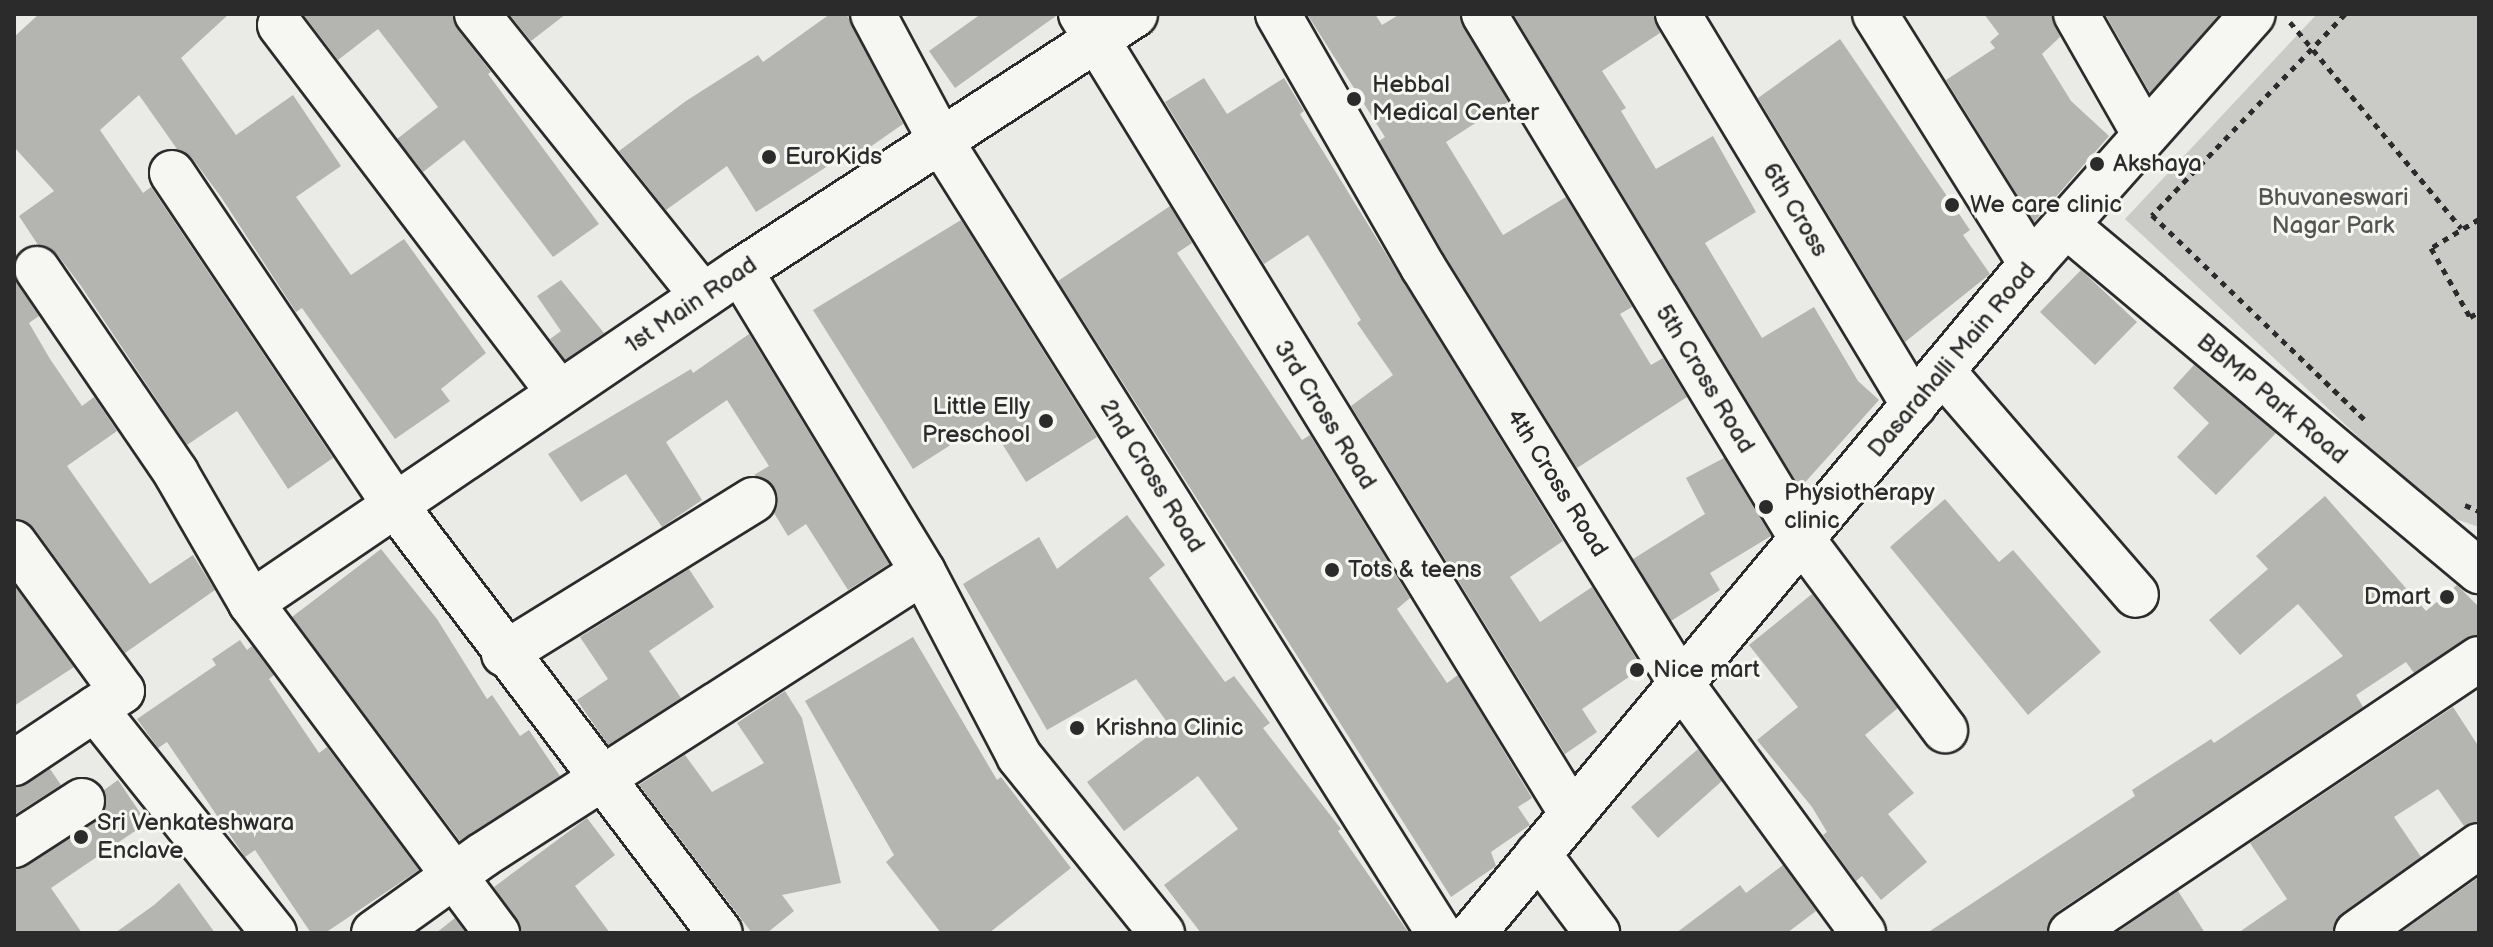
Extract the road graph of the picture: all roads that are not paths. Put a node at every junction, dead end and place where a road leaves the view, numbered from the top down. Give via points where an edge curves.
1 (477, 14) edge
2 (873, 14) edge
3 (1135, 14) edge
4 (1278, 14) edge
5 (1484, 14) edge
6 (1678, 14) edge
7 (1875, 14) edge
8 (2076, 14) edge
9 (2253, 14) edge
10 (280, 25) dead end
11 (1088, 28) edge
12 (2145, 135) junction
13 (942, 143) junction
14 (172, 173) dead end
15 (2066, 225) junction
16 (2031, 264) junction
17 (37, 269) dead end
18 (740, 271) junction
19 (703, 296) junction
20 (1942, 371) junction
21 (559, 393) junction
22 (1914, 405) junction
23 (753, 500) dead end
24 (395, 505) junction
25 (1802, 539) junction
26 (14, 543) edge
27 (2479, 571) edge
28 (923, 572) junction
29 (2136, 595) dead end
30 (251, 603) junction
31 (504, 654) junction
32 (2479, 659) edge
33 (1680, 682) junction
34 (108, 700) junction
35 (1945, 730) dead end
36 (14, 763) edge
37 (600, 781) junction
38 (82, 801) dead end
39 (1572, 814) junction
40 (14, 845) edge
41 (2479, 846) edge
42 (1538, 854) junction
43 (454, 881) junction
44 (274, 933) edge
45 (374, 933) edge
46 (497, 933) edge
47 (720, 933) edge
48 (1162, 933) edge
49 (1439, 933) edge
50 (1473, 933) edge
51 (1597, 933) edge
52 (1863, 933) edge
53 (2071, 933) edge
54 (2357, 933) edge

1 - 19 street
2 - 13 street, 2nd Cross Road
3 - 11 street, 1st Main Road
4 - 33 street, 4th Cross Road via 1423,267
5 - 25 street, 5th Cross Road
6 - 22 street, 6th Cross
7 - 16 street
8 - 12 street
9 - 12 street, Dasarahalli Main Road
10 - 21 street
11 - 13 street, 1st Main Road
11 - 39 street, 3rd Cross Road
12 - 15 street, Dasarahalli Main Road
13 - 18 street, 1st Main Road
13 - 49 street, 2nd Cross Road
14 - 24 street
15 - 16 street, Dasarahalli Main Road
15 - 27 street, BBMP Park Road
16 - 20 street, Dasarahalli Main Road
17 - 30 street via 176,473
18 - 19 street, 1st Main Road
18 - 28 street
19 - 21 street, 1st Main Road
20 - 22 street, Dasarahalli Main Road
20 - 29 street
21 - 24 street, 1st Main Road
22 - 25 street, Dasarahalli Main Road
23 - 31 street
24 - 30 street, 1st Main Road
24 - 31 street
25 - 33 street, Dasarahalli Main Road
25 - 35 street, 5th Cross Road
26 - 34 street
28 - 37 street
28 - 48 street via 1019,756
30 - 43 street
31 - 37 street
32 - 53 street
33 - 39 street, Dasarahalli Main Road
33 - 52 street, 4th Cross Road
34 - 36 street
34 - 44 street
37 - 43 street via 483,855
37 - 47 street
38 - 40 street
39 - 42 street, Dasarahalli Main Road
41 - 54 street
42 - 50 street, Dasarahalli Main Road
42 - 51 street
43 - 45 street
43 - 46 street

